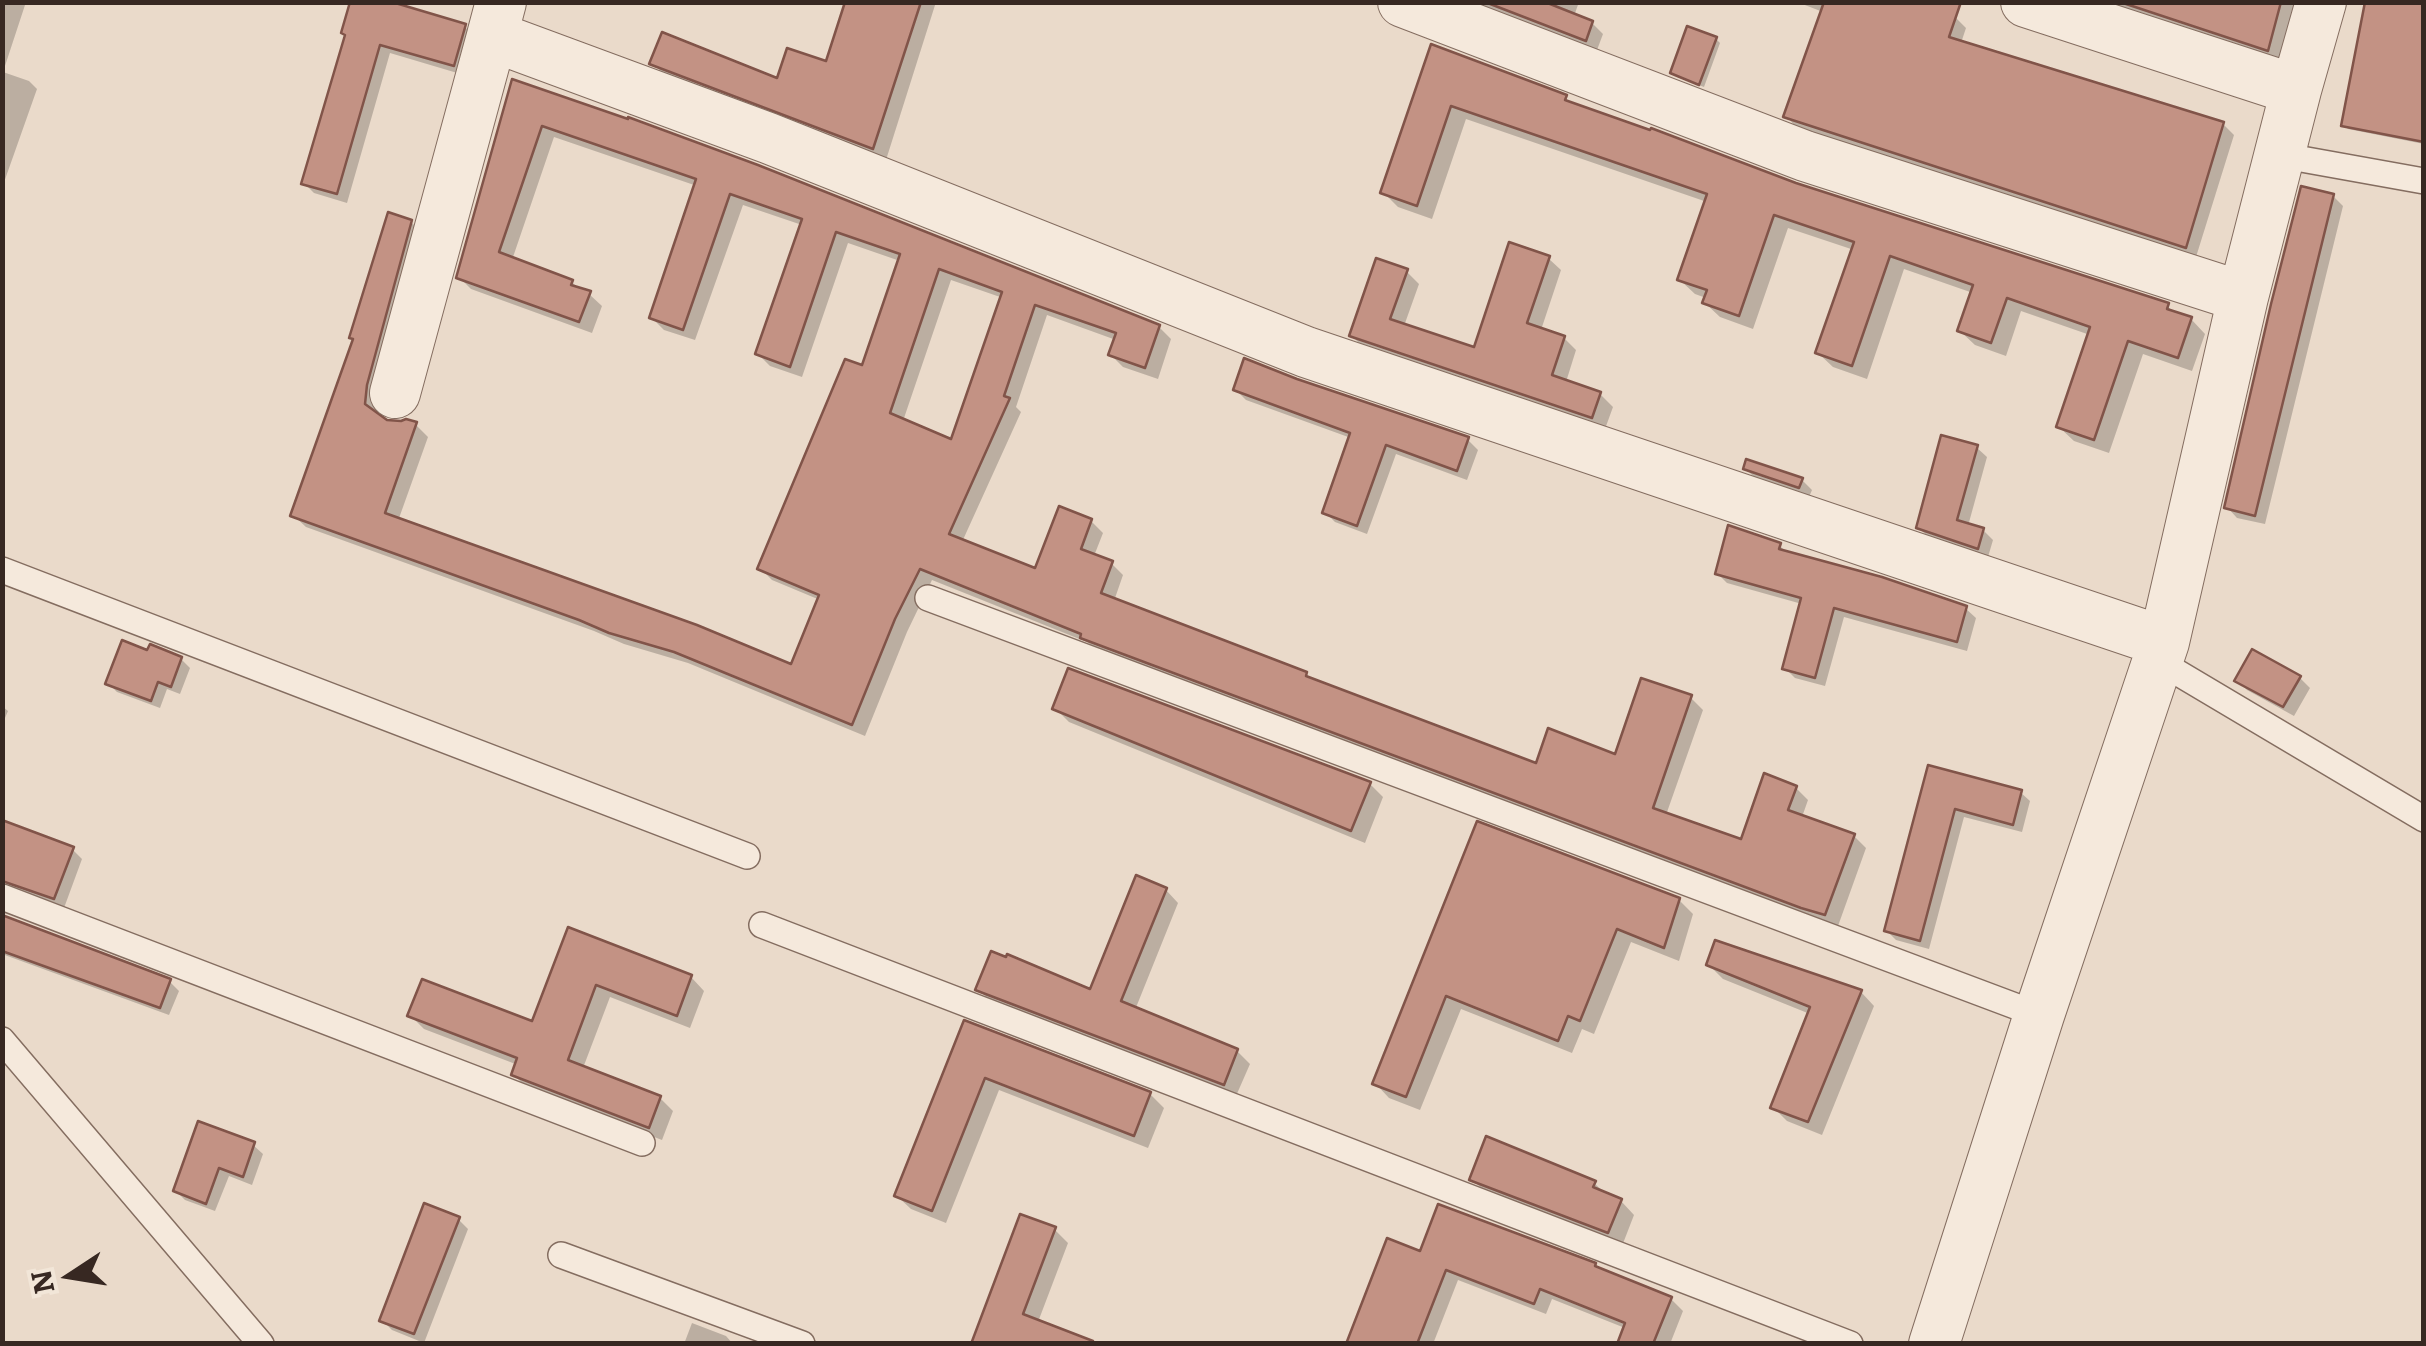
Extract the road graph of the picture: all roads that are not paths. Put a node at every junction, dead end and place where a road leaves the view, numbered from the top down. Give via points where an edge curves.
1 (1403, 2) edge
2 (2026, 2) edge
3 (2322, 2) edge
4 (493, 13) edge
5 (2296, 90) junction
6 (2279, 155) junction
7 (2424, 181) edge
8 (2243, 297) junction
9 (395, 393) dead end
10 (2, 570) edge
11 (928, 598) dead end
12 (2161, 652) junction
13 (2424, 819) edge
14 (747, 856) dead end
15 (2, 897) edge
16 (762, 925) dead end
17 (2039, 1015) junction
18 (2, 1040) edge
19 (642, 1143) dead end
20 (561, 1255) dead end
21 (261, 1344) edge
22 (802, 1344) edge
23 (1850, 1344) edge
24 (1934, 1344) edge

1 - 8 street via 1805,156
2 - 5 street
3 - 5 street
4 - 9 street
4 - 12 street via 768,138 1306,352
5 - 6 street
6 - 7 lane
6 - 8 street
8 - 12 street
10 - 14 lane
11 - 17 lane
12 - 13 lane
12 - 17 street
15 - 19 lane
16 - 23 lane
17 - 24 street
18 - 21 lane
20 - 22 lane

